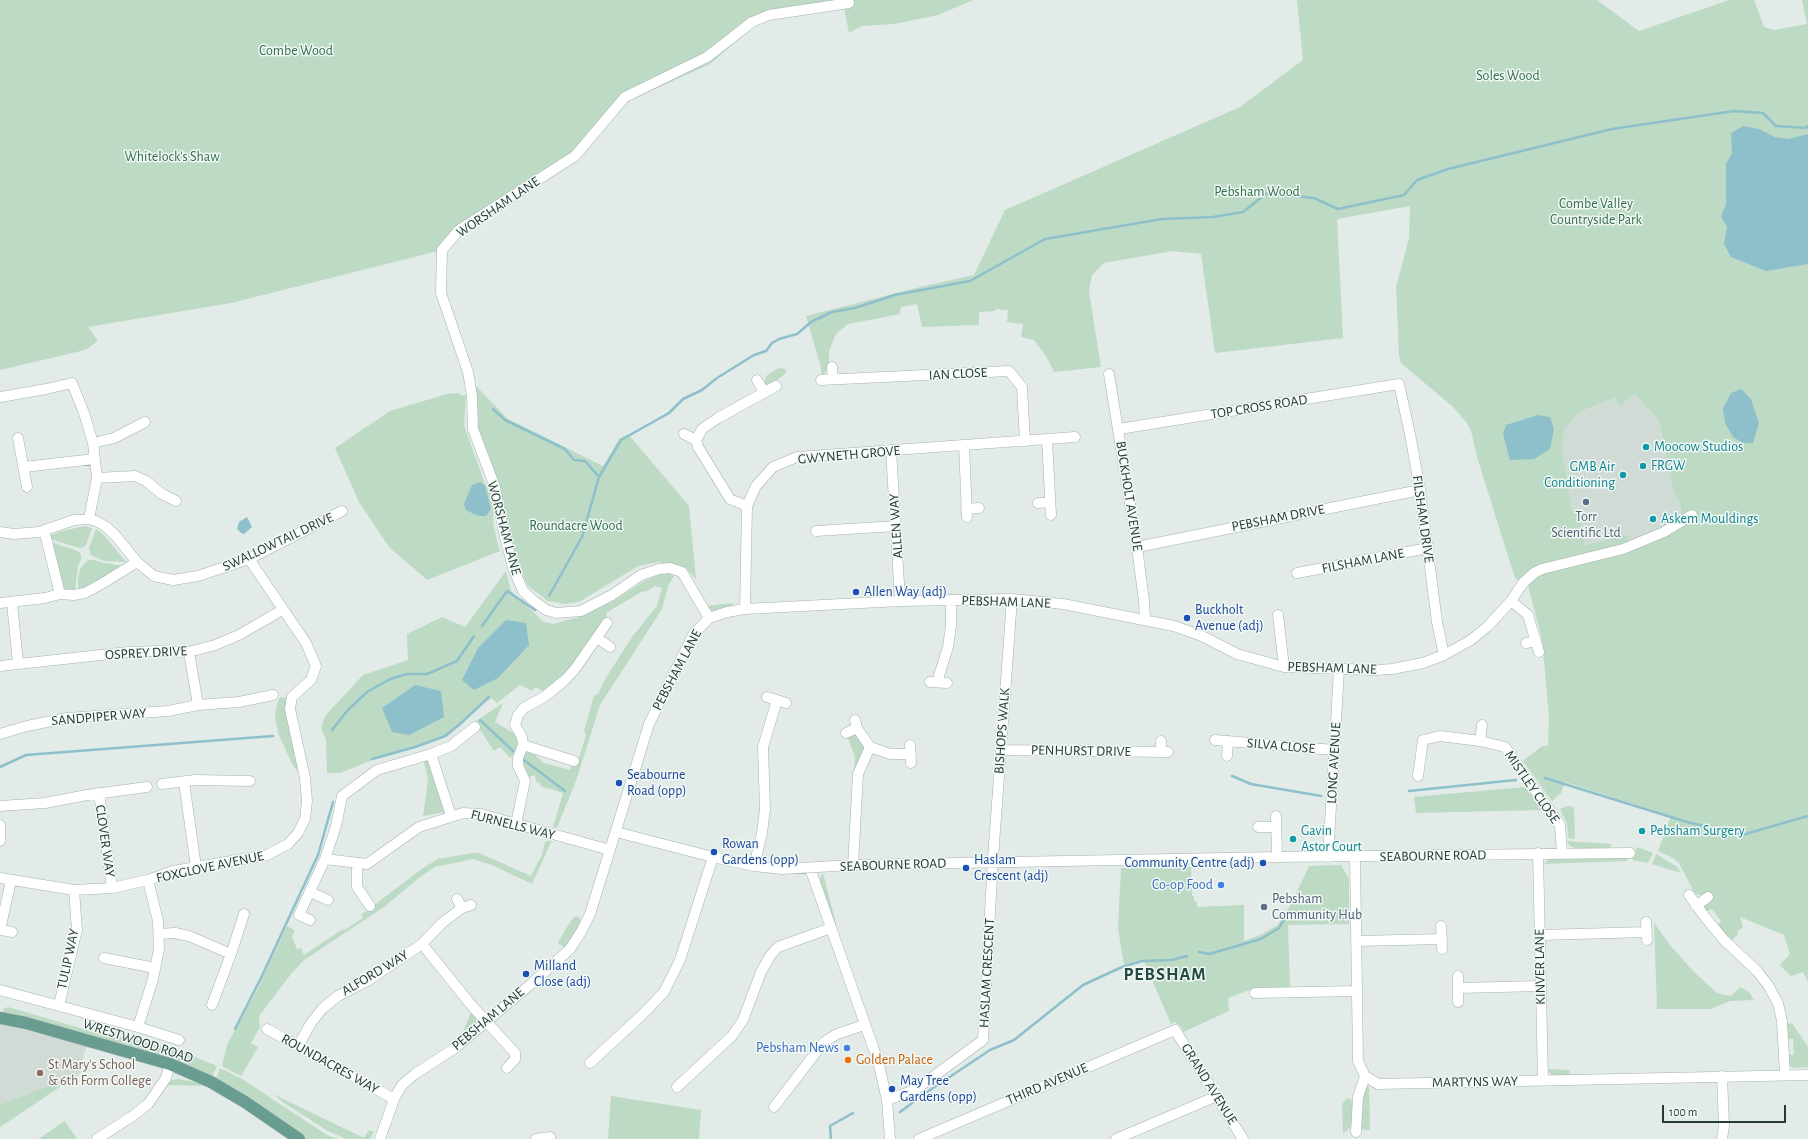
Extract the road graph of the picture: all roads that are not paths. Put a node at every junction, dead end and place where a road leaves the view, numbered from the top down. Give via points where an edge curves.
1 (849, 3) dead end
2 (832, 367) dead end
3 (1109, 374) dead end
4 (833, 379) junction
5 (757, 380) dead end
6 (821, 380) dead end
7 (1399, 384) joint
8 (776, 386) dead end
9 (764, 392) junction
10 (0, 397) edge
11 (145, 422) dead end
12 (1119, 429) junction
13 (684, 434) dead end
14 (1075, 437) dead end
15 (18, 438) dead end
16 (1047, 439) junction
17 (696, 440) junction
18 (1025, 441) junction
19 (93, 443) junction
20 (964, 445) junction
21 (891, 450) junction
22 (94, 458) junction
23 (24, 467) junction
24 (97, 478) junction
25 (27, 487) dead end
26 (1420, 490) junction
27 (176, 500) dead end
28 (1050, 502) junction
29 (1038, 503) dead end
30 (747, 506) junction
31 (979, 508) dead end
32 (342, 511) dead end
33 (1692, 514) dead end
34 (1051, 515) dead end
35 (88, 519) junction
36 (896, 526) junction
37 (822, 527) dead end
38 (44, 530) junction
39 (0, 532) edge
40 (1137, 547) junction
41 (1428, 548) junction
42 (249, 559) junction
43 (137, 562) junction
44 (1297, 573) dead end
45 (60, 594) junction
46 (1012, 599) junction
47 (951, 600) junction
48 (900, 601) junction
49 (1511, 601) junction
50 (0, 603) edge
51 (12, 603) junction
52 (745, 609) junction
53 (282, 610) junction
54 (1277, 615) dead end
55 (709, 618) junction
56 (1144, 620) junction
57 (607, 623) dead end
58 (597, 638) junction
59 (610, 647) dead end
60 (189, 652) junction
61 (1539, 652) dead end
62 (1444, 655) junction
63 (18, 664) junction
64 (0, 666) edge
65 (1284, 667) junction
66 (1339, 670) junction
67 (938, 682) dead end
68 (273, 695) dead end
69 (786, 703) dead end
70 (198, 705) junction
71 (1482, 724) dead end
72 (475, 727) dead end
73 (846, 733) dead end
74 (0, 734) edge
75 (1215, 740) dead end
76 (1161, 741) dead end
77 (1480, 741) junction
78 (1228, 742) junction
79 (523, 745) junction
80 (870, 747) junction
81 (1001, 750) junction
82 (1334, 750) junction
83 (431, 754) junction
84 (911, 754) dead end
85 (1227, 756) dead end
86 (574, 761) dead end
87 (1418, 776) dead end
88 (250, 780) dead end
89 (184, 782) junction
90 (162, 784) dead end
91 (147, 787) dead end
92 (99, 793) junction
93 (0, 806) edge
94 (450, 816) junction
95 (1276, 816) dead end
96 (516, 824) junction
97 (0, 825) edge
98 (1276, 827) junction
99 (1258, 828) dead end
100 (616, 832) junction
101 (0, 840) edge
102 (610, 850) junction
103 (1538, 853) junction
104 (1562, 853) junction
105 (1630, 853) dead end
106 (713, 857) junction
107 (1277, 857) junction
108 (1328, 857) junction
109 (1355, 857) junction
110 (325, 860) junction
111 (993, 863) junction
112 (357, 864) junction
113 (853, 865) junction
114 (754, 866) junction
115 (196, 867) junction
116 (810, 868) junction
117 (0, 878) edge
118 (148, 880) junction
119 (11, 881) junction
120 (112, 888) junction
121 (74, 890) junction
122 (310, 892) junction
123 (1689, 895) dead end
124 (1708, 897) dead end
125 (328, 900) dead end
126 (463, 904) dead end
127 (370, 906) dead end
128 (1696, 906) junction
129 (244, 914) dead end
130 (310, 920) dead end
131 (1441, 926) dead end
132 (831, 928) junction
133 (0, 930) edge
134 (1647, 931) dead end
135 (12, 932) dead end
136 (159, 934) junction
137 (1540, 935) junction
138 (1357, 941) junction
139 (422, 944) junction
140 (231, 954) junction
141 (104, 958) dead end
142 (155, 968) junction
143 (1458, 976) dead end
144 (1541, 986) junction
145 (1458, 988) junction
146 (0, 990) edge
147 (1357, 991) junction
148 (1255, 993) dead end
149 (1458, 1002) dead end
150 (59, 1005) junction
151 (212, 1005) dead end
152 (0, 1018) edge
153 (487, 1022) junction
154 (864, 1025) junction
155 (138, 1027) junction
156 (267, 1029) dead end
157 (1175, 1030) joint
158 (179, 1040) dead end
159 (298, 1046) junction
160 (590, 1063) dead end
161 (170, 1064) junction
162 (507, 1068) dead end
163 (1785, 1075) junction
164 (1808, 1075) edge
165 (1365, 1076) junction
166 (1722, 1076) junction
167 (1543, 1080) junction
168 (677, 1086) dead end
169 (1217, 1096) junction
170 (394, 1099) junction
171 (887, 1100) junction
172 (775, 1101) dead end
173 (1356, 1132) dead end
174 (550, 1137) dead end
175 (97, 1139) edge
176 (299, 1139) edge
177 (380, 1139) edge
178 (536, 1139) edge
179 (890, 1139) edge
180 (919, 1139) edge
181 (1116, 1139) edge
182 (1243, 1139) edge
183 (1722, 1139) edge

1 - 55 street, WORSHAM LANE via 769,15 752,22 707,57 625,97 575,156 459,230 442,250 441,293 468,372 473,429 495,487 513,568 523,591 546,610 556,613 581,611 641,575 670,568 682,572
2 - 4 street
3 - 12 street, BUCKHOLT AVENUE
4 - 6 street, IAN CLOSE
4 - 18 street, IAN CLOSE via 1009,371 1022,387
5 - 9 street
7 - 12 street, TOP CROSS ROAD
7 - 26 street, FILSHAM DRIVE
8 - 9 street
9 - 17 street via 713,421 702,429
10 - 19 street via 72,382
11 - 19 street via 114,438
12 - 40 street, BUCKHOLT AVENUE
13 - 17 street
14 - 16 street, GWYNETH GROVE
15 - 23 street
16 - 18 street, GWYNETH GROVE
16 - 28 street
17 - 30 street via 730,499
18 - 20 street, GWYNETH GROVE
19 - 22 street
20 - 21 street, GWYNETH GROVE
20 - 31 street via 967,513
21 - 30 street, GWYNETH GROVE via 797,457 773,467 756,486
21 - 36 street, ALLEN WAY
22 - 23 street
22 - 24 street
23 - 25 street
24 - 27 street via 134,476
24 - 35 street
26 - 40 street, PEBSHAM DRIVE
26 - 41 street, FILSHAM DRIVE
28 - 29 street
28 - 34 street
30 - 52 street, GWYNETH GROVE
32 - 42 street, SWALLOWTAIL DRIVE
33 - 49 street, PEBSHAM LANE via 1664,532 1623,548 1538,571 1522,583
35 - 38 street via 74,520
35 - 43 street, SWALLOWTAIL DRIVE via 106,526
36 - 37 street
36 - 48 street, ALLEN WAY
38 - 39 street via 14,534
38 - 45 street
40 - 56 street, BUCKHOLT AVENUE
41 - 44 street, FILSHAM LANE
41 - 62 street, FILSHAM DRIVE via 1437,622
42 - 43 street, SWALLOWTAIL DRIVE via 198,576 173,580 154,576
42 - 53 street, FOXGLOVE AVENUE
43 - 45 street via 85,593
45 - 51 street
46 - 47 street, PEBSHAM LANE
46 - 56 street, PEBSHAM LANE via 1063,604
46 - 81 street, BISHOPS WALK
47 - 48 street, PEBSHAM LANE
47 - 67 street via 949,640
48 - 52 street, PEBSHAM LANE
49 - 61 street via 1528,615 1531,642
49 - 62 street, PEBSHAM LANE via 1471,640
50 - 51 street
51 - 63 street
52 - 55 street, PEBSHAM LANE
53 - 60 street, OSPREY DRIVE via 239,635 216,645
53 - 115 street, FOXGLOVE AVENUE via 306,643 316,666 311,680 292,697 290,709 305,778 305,819 298,833 288,844 267,855
54 - 65 street
55 - 100 street, PEBSHAM LANE via 693,636 649,724
56 - 65 street, PEBSHAM LANE via 1174,626 1202,636 1237,654
57 - 58 street
58 - 59 street
58 - 79 street via 566,680 524,708 518,715 515,725 522,737
60 - 63 street, OSPREY DRIVE via 128,652
60 - 70 street
62 - 66 street, PEBSHAM LANE via 1423,664 1392,669
63 - 64 street, OSPREY DRIVE
65 - 66 street, PEBSHAM LANE
66 - 82 street, LONG AVENUE
68 - 70 street, SANDPIPER WAY via 239,702
69 - 114 street via 772,698 763,747 765,809
70 - 74 street, SANDPIPER WAY via 153,712 67,718
71 - 77 street
72 - 83 street via 451,746
73 - 80 street via 856,724
75 - 78 street, SILVA CLOSE
76 - 81 street, PENHURST DRIVE via 1164,752
77 - 87 street, MISTLEY CLOSE via 1440,736 1423,740
77 - 104 street, MISTLEY CLOSE via 1505,747 1560,825
78 - 82 street, SILVA CLOSE
78 - 85 street, SILVA CLOSE
79 - 86 street
79 - 96 street via 518,766 525,781
80 - 84 street via 890,754
80 - 113 street via 858,774
81 - 111 street, BISHOPS WALK
82 - 108 street, LONG AVENUE
83 - 94 street
83 - 110 street via 377,770 342,796
88 - 89 street
89 - 90 street
89 - 115 street
91 - 92 street, CLOVER WAY
92 - 93 street, CLOVER WAY via 45,803
92 - 120 street, CLOVER WAY
94 - 96 street, FURNELLS WAY via 471,813
94 - 112 street, FURNELLS WAY via 419,827 367,864
95 - 98 street
96 - 102 street, FURNELLS WAY
97 - 101 street
98 - 99 street
98 - 107 street
100 - 102 street, PEBSHAM LANE
100 - 106 street, SEABOURNE ROAD
102 - 153 street, PEBSHAM LANE via 590,914 570,950
103 - 104 street, SEABOURNE ROAD
103 - 109 street, SEABOURNE ROAD
103 - 137 street, KINVER LANE
104 - 105 street, SEABOURNE ROAD
106 - 114 street, SEABOURNE ROAD
106 - 160 street via 680,960 664,992
107 - 108 street, SEABOURNE ROAD
107 - 111 street, SEABOURNE ROAD
108 - 109 street, SEABOURNE ROAD
109 - 138 street
110 - 112 street, FURNELLS WAY
110 - 122 street
111 - 113 street, SEABOURNE ROAD
111 - 171 street, HASLAM CRESCENT via 983,1040 915,1090
112 - 127 street via 357,887
113 - 116 street, SEABOURNE ROAD
114 - 116 street, SEABOURNE ROAD
115 - 118 street, FOXGLOVE AVENUE via 173,871
116 - 132 street
117 - 119 street, FOXGLOVE AVENUE
118 - 120 street, FOXGLOVE AVENUE
118 - 136 street
119 - 121 street, FOXGLOVE AVENUE
119 - 133 street
120 - 121 street, FOXGLOVE AVENUE
121 - 150 street, TULIP WAY via 77,930
122 - 125 street
122 - 130 street via 299,916
123 - 128 street
124 - 128 street
126 - 139 street, ALFORD WAY
128 - 163 street via 1724,940 1757,971 1778,1002 1782,1021
129 - 140 street
131 - 138 street via 1442,944
132 - 154 street
132 - 168 street via 778,947 761,972 743,1020 732,1036 689,1081
133 - 135 street
134 - 137 street
136 - 140 street via 189,936
136 - 142 street
137 - 144 street, KINVER LANE
138 - 147 street
139 - 153 street
139 - 159 street, ALFORD WAY via 323,1008
140 - 151 street
141 - 142 street
142 - 155 street
143 - 145 street
144 - 145 street
144 - 167 street, KINVER LANE
145 - 149 street
146 - 150 street
147 - 148 street via 1266,997
147 - 165 street via 1358,1061
150 - 155 street
152 - 161 main road, WRESTWOOD ROAD
153 - 162 street via 515,1053 515,1060
153 - 170 street, PEBSHAM LANE via 415,1074 402,1085
154 - 171 street via 878,1061
154 - 172 street via 837,1034 824,1042
155 - 158 street
156 - 159 street, ROUNDACRES WAY
157 - 169 street, GRAND AVENUE
157 - 180 street, THIRD AVENUE
159 - 170 street, ROUNDACRES WAY
161 - 175 street via 166,1078 148,1104
161 - 176 main road, WRESTWOOD ROAD via 212,1082
163 - 164 street, MARTYNS WAY
163 - 166 street, MARTYNS WAY
165 - 167 street, MARTYNS WAY via 1378,1084
165 - 173 street via 1358,1097
166 - 167 street, MARTYNS WAY
166 - 183 street
169 - 181 street
169 - 182 street, GRAND AVENUE
170 - 177 street, PEBSHAM LANE
171 - 179 street
174 - 178 street

